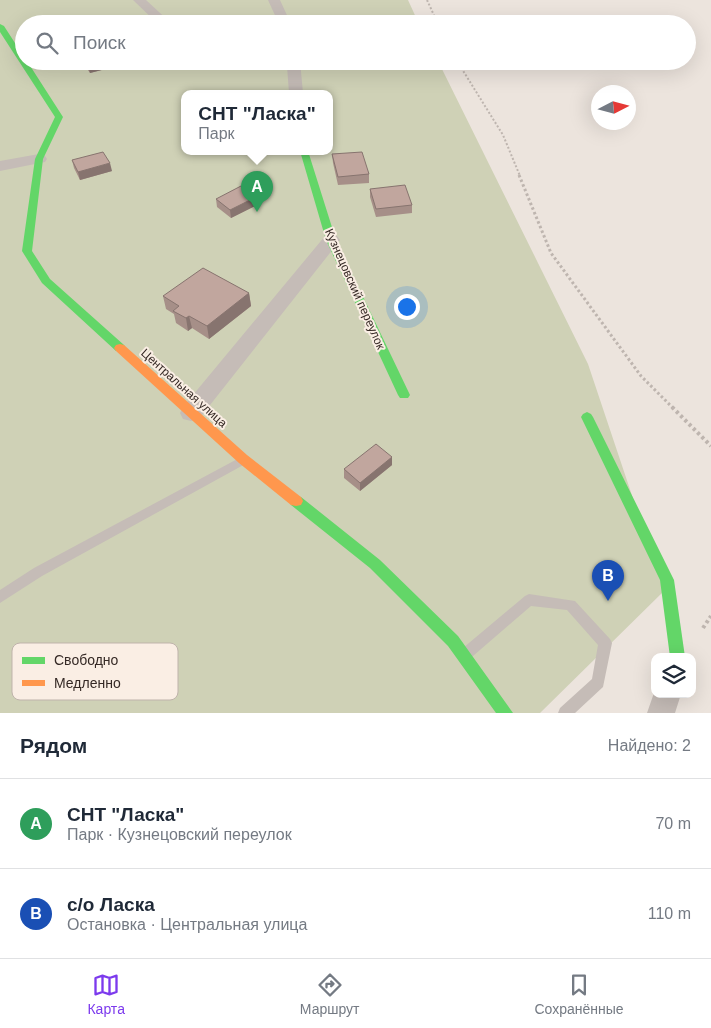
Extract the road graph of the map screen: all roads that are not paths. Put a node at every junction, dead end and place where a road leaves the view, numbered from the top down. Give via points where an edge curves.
1 (139, 0) edge
2 (274, 0) edge
3 (156, 15) edge
4 (282, 15) edge
5 (0, 26) edge
6 (15, 49) edge
7 (29, 70) edge
8 (294, 70) edge
9 (296, 90) edge
10 (305, 155) edge
11 (39, 159) junction
12 (0, 166) edge
13 (331, 240) junction
14 (404, 395) dead end
15 (190, 413) junction
16 (587, 417) dead end
17 (244, 459) junction
18 (0, 597) edge
19 (677, 653) edge
20 (464, 656) junction
21 (666, 698) edge
22 (505, 713) edge
23 (565, 713) edge
24 (660, 713) edge

1 - 3 street
2 - 4 street
5 - 6 street, Центральная улица
7 - 11 street, Центральная улица via 59,117
8 - 9 street
10 - 13 street, Кузнецовский переулок
11 - 12 street
11 - 15 street, Центральная улица via 27,250 46,281
13 - 14 street, Кузнецовский переулок
13 - 15 street
15 - 17 street, Центральная улица
16 - 19 street via 667,580
17 - 18 lane via 38,572
17 - 20 street, Центральная улица via 375,564 453,641
20 - 22 street, Центральная улица
20 - 23 lane via 529,600 570,605 605,643 598,682
21 - 24 street

